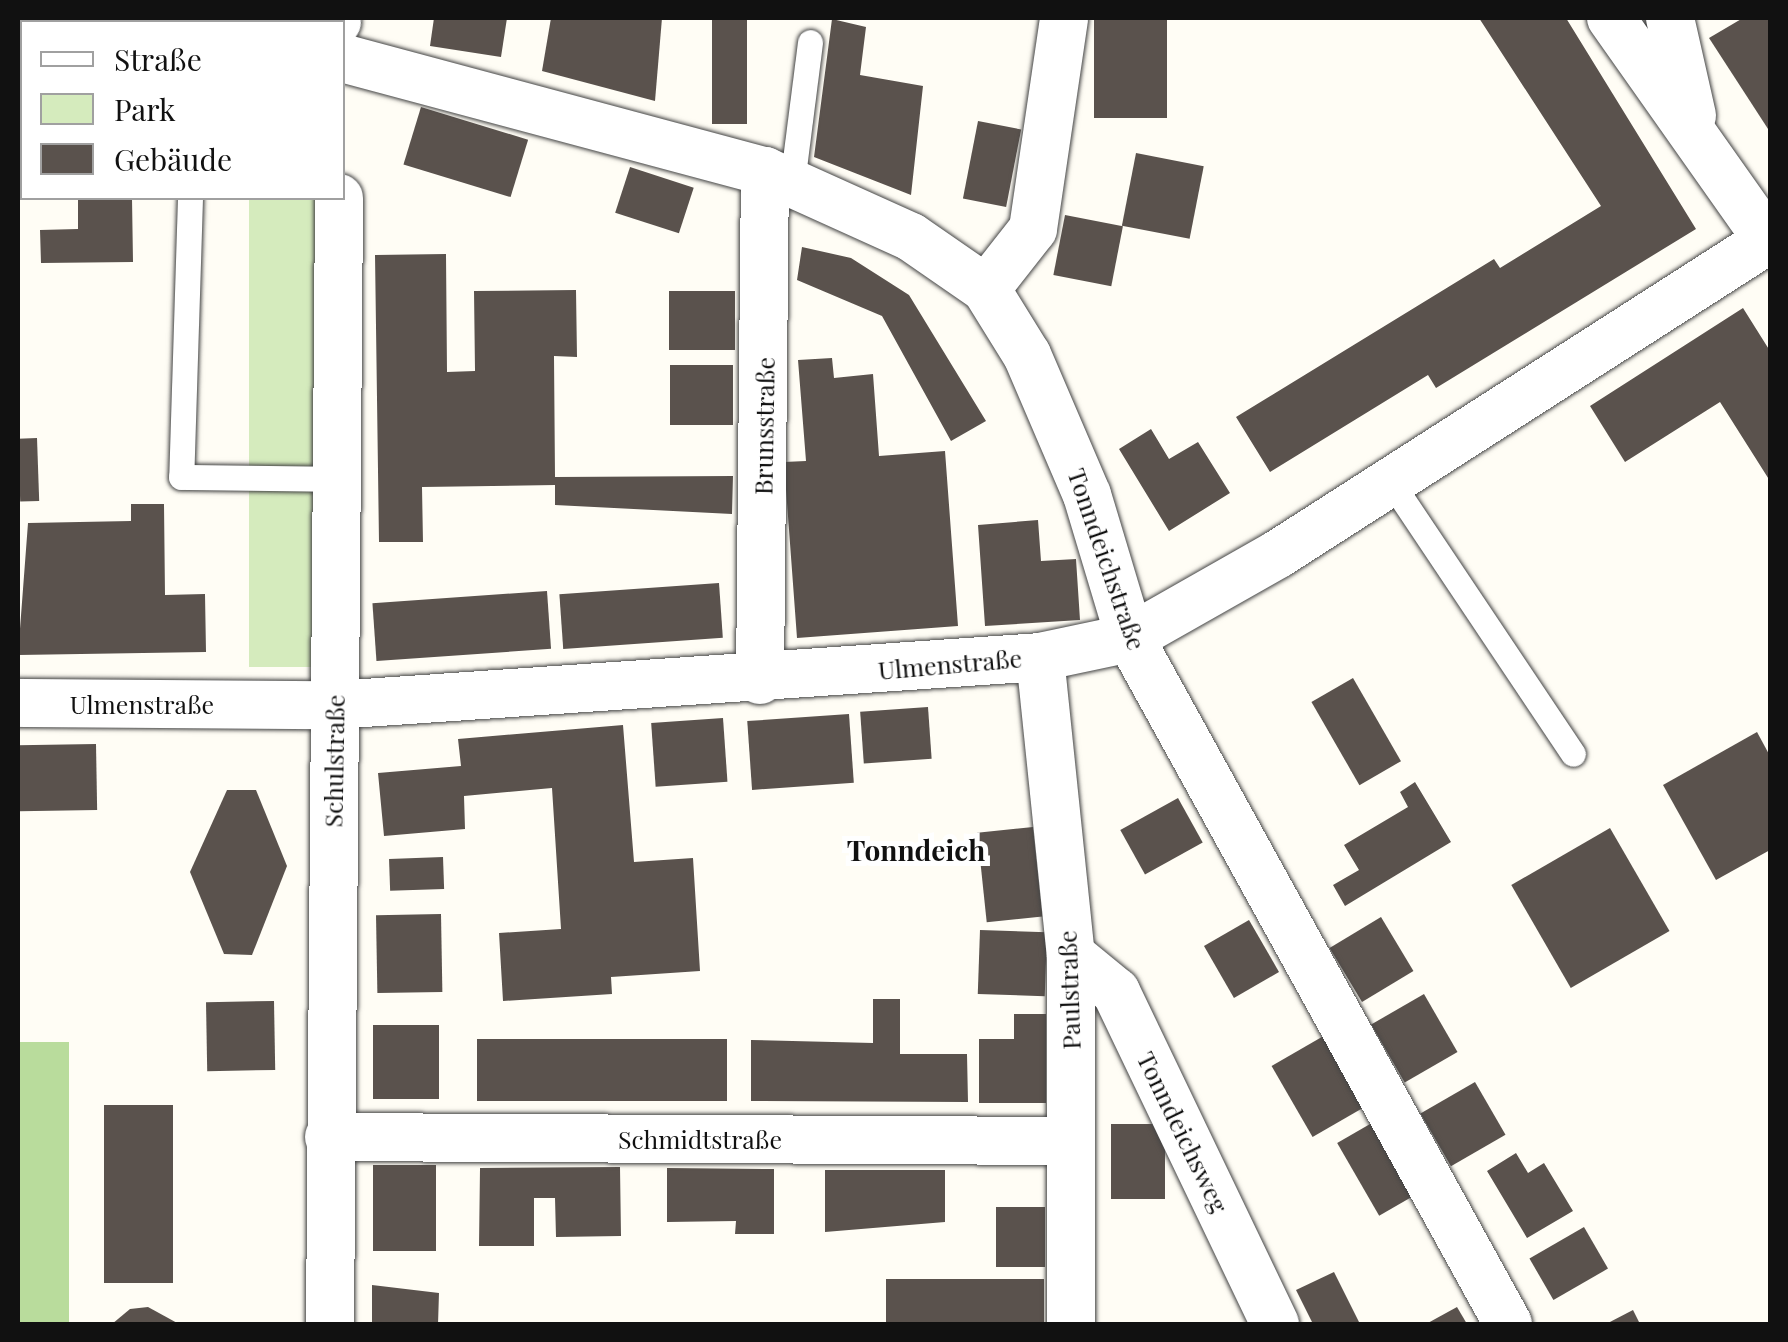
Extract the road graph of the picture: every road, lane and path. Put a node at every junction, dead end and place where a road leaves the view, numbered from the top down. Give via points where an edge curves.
1 (1064, 18) edge
2 (1611, 18) edge
3 (1670, 18) edge
4 (810, 42) dead end
5 (345, 59) edge
6 (1694, 124) junction
7 (778, 178) junction
8 (190, 200) edge
9 (338, 200) edge
10 (1769, 241) edge
11 (986, 289) junction
12 (336, 479) junction
13 (1391, 482) junction
14 (1130, 638) junction
15 (1040, 657) junction
16 (760, 680) junction
17 (18, 703) edge
18 (335, 705) junction
19 (1573, 754) dead end
20 (1071, 955) junction
21 (328, 1137) junction
22 (1072, 1140) junction
23 (330, 1324) edge
24 (1071, 1324) edge
25 (1275, 1324) edge
26 (1508, 1324) edge

1 - 11 street via 1033,229
2 - 6 street
3 - 6 street
4 - 7 lane
5 - 7 street, Tonndeichstraße
6 - 10 street
7 - 11 street, Tonndeichstraße via 911,237
7 - 16 street, Brunsstraße
8 - 12 lane via 181,477
9 - 12 street, Schulstraße
10 - 13 street, Ulmenstraße
11 - 14 street, Tonndeichstraße via 1027,355 1087,495
12 - 18 street, Schulstraße
13 - 14 street, Ulmenstraße
13 - 19 lane
14 - 15 street, Ulmenstraße
14 - 26 street, Tonndeichstraße
15 - 16 street, Ulmenstraße
15 - 20 street, Paulstraße
16 - 18 street, Ulmenstraße
17 - 18 street, Ulmenstraße
18 - 21 street, Schulstraße
20 - 22 street, Paulstraße
20 - 25 street, Tonndeichsweg via 1116,992
21 - 22 street, Schmidtstraße
21 - 23 street, Schulstraße
22 - 24 street, Paulstraße

